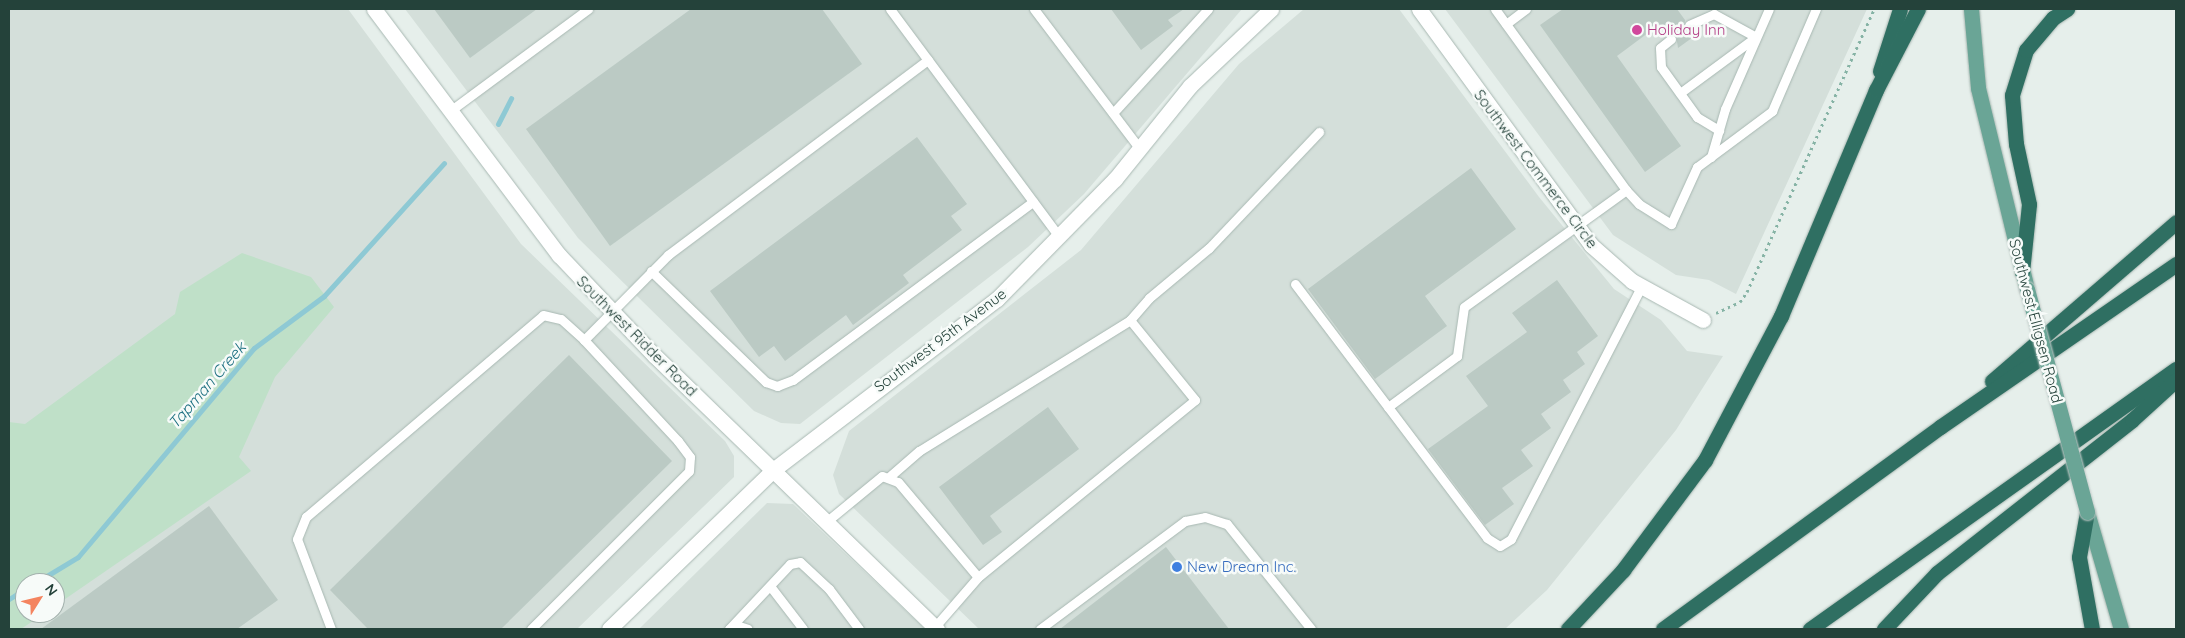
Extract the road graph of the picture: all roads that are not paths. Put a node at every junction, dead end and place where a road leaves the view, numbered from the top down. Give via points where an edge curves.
1 (374, 9) edge
2 (588, 9) edge
3 (890, 9) edge
4 (1034, 9) edge
5 (1208, 9) edge
6 (1271, 9) edge
7 (1419, 9) edge
8 (1496, 9) edge
9 (1526, 9) edge
10 (1769, 9) edge
11 (1816, 9) edge
12 (1900, 9) edge
13 (1918, 9) edge
14 (1971, 9) edge
15 (2067, 9) edge
16 (1506, 24) junction
17 (1689, 26) dead end
18 (1756, 37) junction
19 (1671, 39) dead end
20 (928, 60) junction
21 (1876, 90) junction
22 (1680, 93) junction
23 (450, 111) junction
24 (1113, 114) junction
25 (1719, 130) junction
26 (1319, 132) dead end
27 (1139, 148) junction
28 (1711, 157) junction
29 (1626, 190) junction
30 (1033, 202) junction
31 (2176, 222) edge
32 (1577, 228) junction
33 (1060, 239) junction
34 (2176, 264) edge
35 (651, 271) junction
36 (2022, 272) junction
37 (1295, 284) dead end
38 (1642, 287) junction
39 (612, 311) junction
40 (1130, 320) junction
41 (1703, 320) road end
42 (584, 340) junction
43 (2176, 369) edge
44 (2176, 380) edge
45 (1388, 408) junction
46 (1940, 427) junction
47 (773, 470) junction
48 (889, 477) junction
49 (2087, 512) junction
50 (826, 522) junction
51 (978, 578) junction
52 (770, 586) junction
53 (331, 629) edge
54 (531, 629) edge
55 (609, 629) edge
56 (729, 629) edge
57 (748, 629) edge
58 (804, 629) edge
59 (859, 629) edge
60 (935, 629) edge
61 (1040, 629) edge
62 (1311, 629) edge
63 (1568, 629) edge
64 (1663, 629) edge
65 (1810, 629) edge
66 (1884, 629) edge
67 (2092, 629) edge
68 (2121, 629) edge

1 - 23 street, Southwest Ridder Road
2 - 23 lane
3 - 20 lane
4 - 24 lane
5 - 24 lane
6 - 27 street, Southwest 95th Avenue via 1190,86
7 - 32 street, Southwest Commerce Circle
8 - 16 lane
9 - 16 lane
10 - 18 lane
11 - 28 lane via 1772,111
12 - 21 highway
13 - 21 highway
14 - 36 main road, Southwest Elligsen Road via 1978,88
15 - 36 highway via 2053,18 2026,50 2012,95 2016,144 2029,204
16 - 29 lane
17 - 18 lane via 1714,14
18 - 22 lane
18 - 25 lane
19 - 22 lane via 1658,56 1661,67
20 - 30 lane
20 - 35 lane
21 - 63 highway via 1781,316 1706,460 1623,570
22 - 25 lane via 1698,117
23 - 39 street, Southwest Ridder Road via 547,241
24 - 27 lane
25 - 28 lane
26 - 40 lane via 1209,248
27 - 33 street, Southwest 95th Avenue
28 - 29 lane via 1697,167 1671,224 1640,204
29 - 32 lane
30 - 33 lane
30 - 35 lane via 793,380 777,386 766,382
31 - 46 highway
32 - 38 street, Southwest Commerce Circle via 1610,264
32 - 45 lane via 1464,307 1457,356
33 - 47 street, Southwest 95th Avenue via 997,299
34 - 46 highway
35 - 39 lane
36 - 49 main road, Southwest Elligsen Road, bridge
37 - 45 lane
38 - 41 street, Southwest Commerce Circle
38 - 45 lane via 1511,539 1500,546 1487,538
39 - 42 lane
39 - 47 street, Southwest Ridder Road
40 - 48 lane via 919,451
40 - 51 lane via 1195,400
42 - 53 lane via 561,319 543,315 306,517 296,539
42 - 54 lane via 678,441 690,458 689,471
43 - 65 highway
44 - 66 highway via 2132,420 1938,573
46 - 64 highway
47 - 50 street, Southwest Ridder Road
47 - 55 street, Southwest 95th Avenue
48 - 50 lane via 873,482
48 - 51 lane via 898,482
49 - 67 highway via 2080,566
49 - 68 main road, Southwest Elligsen Road
50 - 60 street, Southwest Ridder Road
51 - 60 lane
52 - 56 lane
52 - 58 lane
52 - 59 lane via 790,564 800,562 829,589
56 - 57 lane via 740,626
61 - 62 lane via 1185,521 1205,516 1227,524

